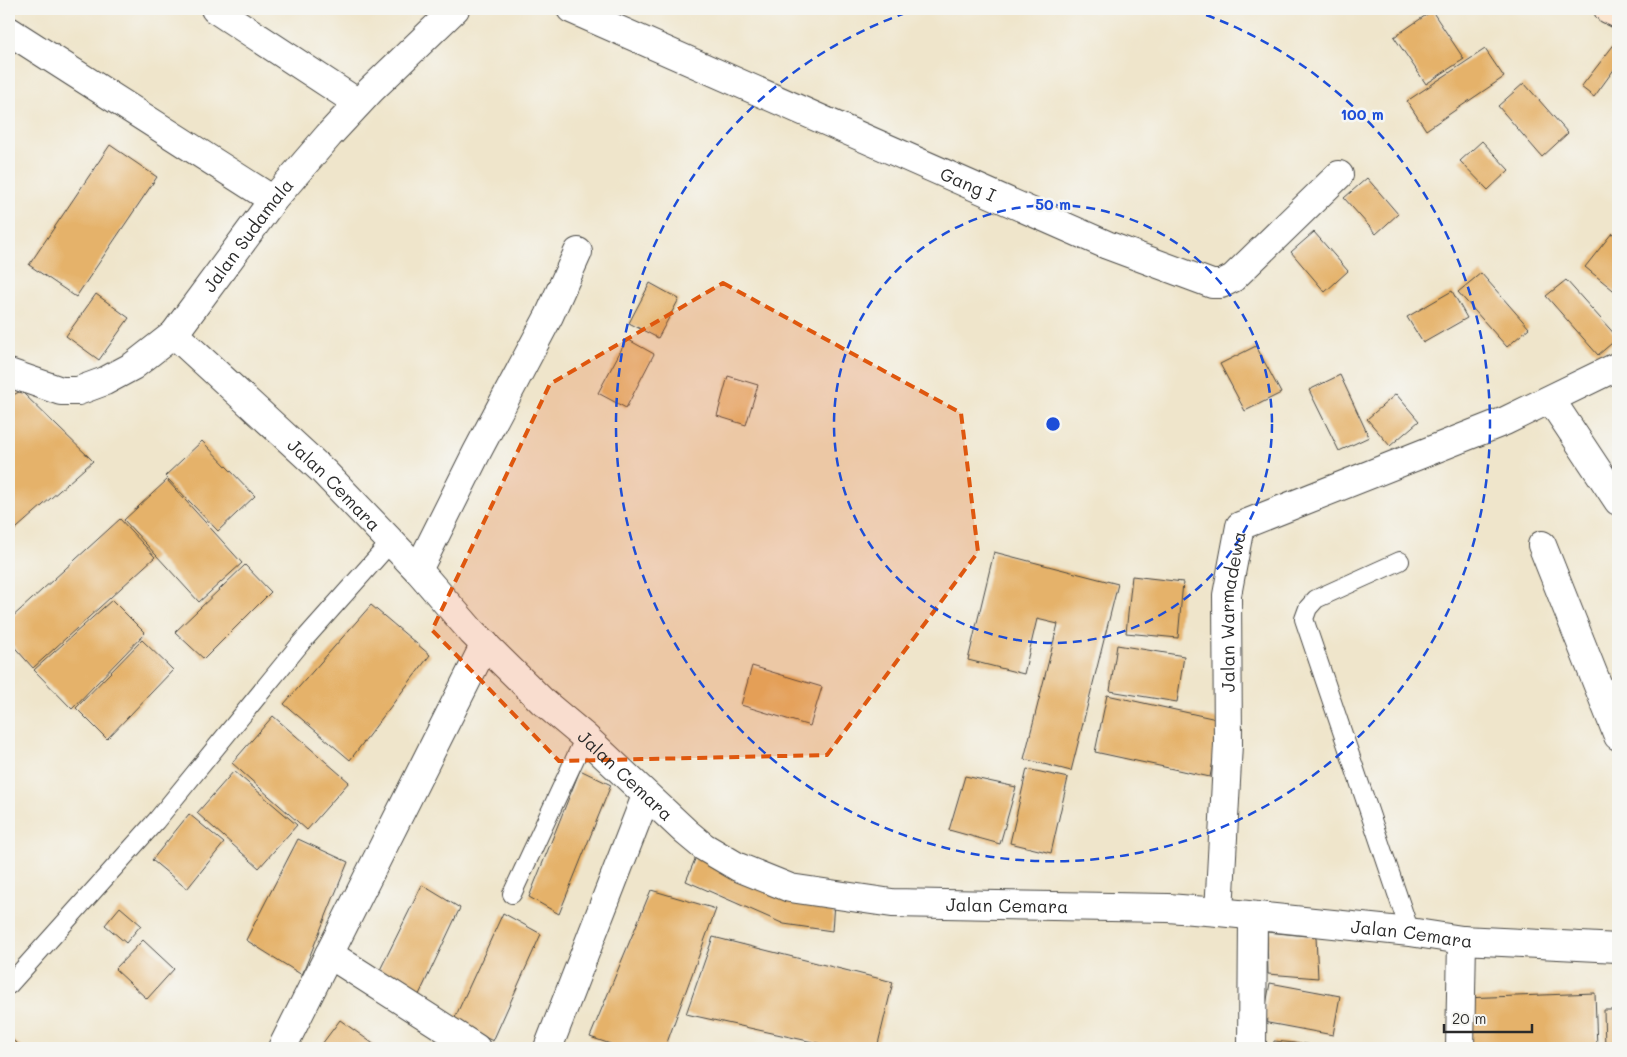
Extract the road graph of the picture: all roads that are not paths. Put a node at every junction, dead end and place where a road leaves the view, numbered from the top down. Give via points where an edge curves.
1 (215, 9) edge
2 (455, 9) edge
3 (571, 9) edge
4 (1608, 9) edge
5 (1618, 14) edge
6 (9, 31) edge
7 (358, 103) junction
8 (1339, 175) dead end
9 (273, 200) junction
10 (578, 252) dead end
11 (174, 334) junction
12 (1618, 366) edge
13 (9, 373) edge
14 (1551, 400) junction
15 (1618, 501) edge
16 (390, 543) junction
17 (1542, 545) dead end
18 (1400, 561) dead end
19 (418, 570) junction
20 (485, 644) junction
21 (1618, 736) edge
22 (585, 738) junction
23 (646, 796) junction
24 (512, 894) dead end
25 (1219, 912) junction
26 (1253, 917) junction
27 (1410, 932) junction
28 (1462, 940) junction
29 (1618, 948) edge
30 (329, 954) junction
31 (9, 986) edge
32 (282, 1048) edge
33 (476, 1048) edge
34 (548, 1048) edge
35 (1252, 1048) edge
36 (1460, 1048) edge

1 - 7 street
2 - 7 street, Jalan Sudamala
3 - 8 street, Gang I via 1107,244 1212,284 1234,278
4 - 5 street
6 - 9 street
7 - 9 street, Jalan Sudamala
9 - 11 street, Jalan Sudamala
10 - 19 street via 549,316
11 - 13 street, Jalan Sudamala via 133,366 78,391 61,391
11 - 16 street, Jalan Cemara via 324,472
12 - 14 street, Jalan Warmadewa
14 - 15 street
14 - 25 street, Jalan Warmadewa via 1240,526 1227,595 1228,744
16 - 19 street, Jalan Cemara
16 - 31 lane via 301,642 156,821
17 - 21 street
18 - 27 lane via 1316,599 1304,620
19 - 20 street, Jalan Cemara
20 - 22 street, Jalan Cemara
20 - 30 street
22 - 23 street, Jalan Cemara
22 - 24 lane
23 - 25 street, Jalan Cemara via 704,847 738,867 790,888 892,903 1168,908
23 - 34 street
25 - 26 street, Jalan Cemara
26 - 27 street, Jalan Cemara
26 - 35 street
27 - 28 street, Jalan Cemara
28 - 29 street, Jalan Cemara
28 - 36 street
30 - 32 street
30 - 33 street

